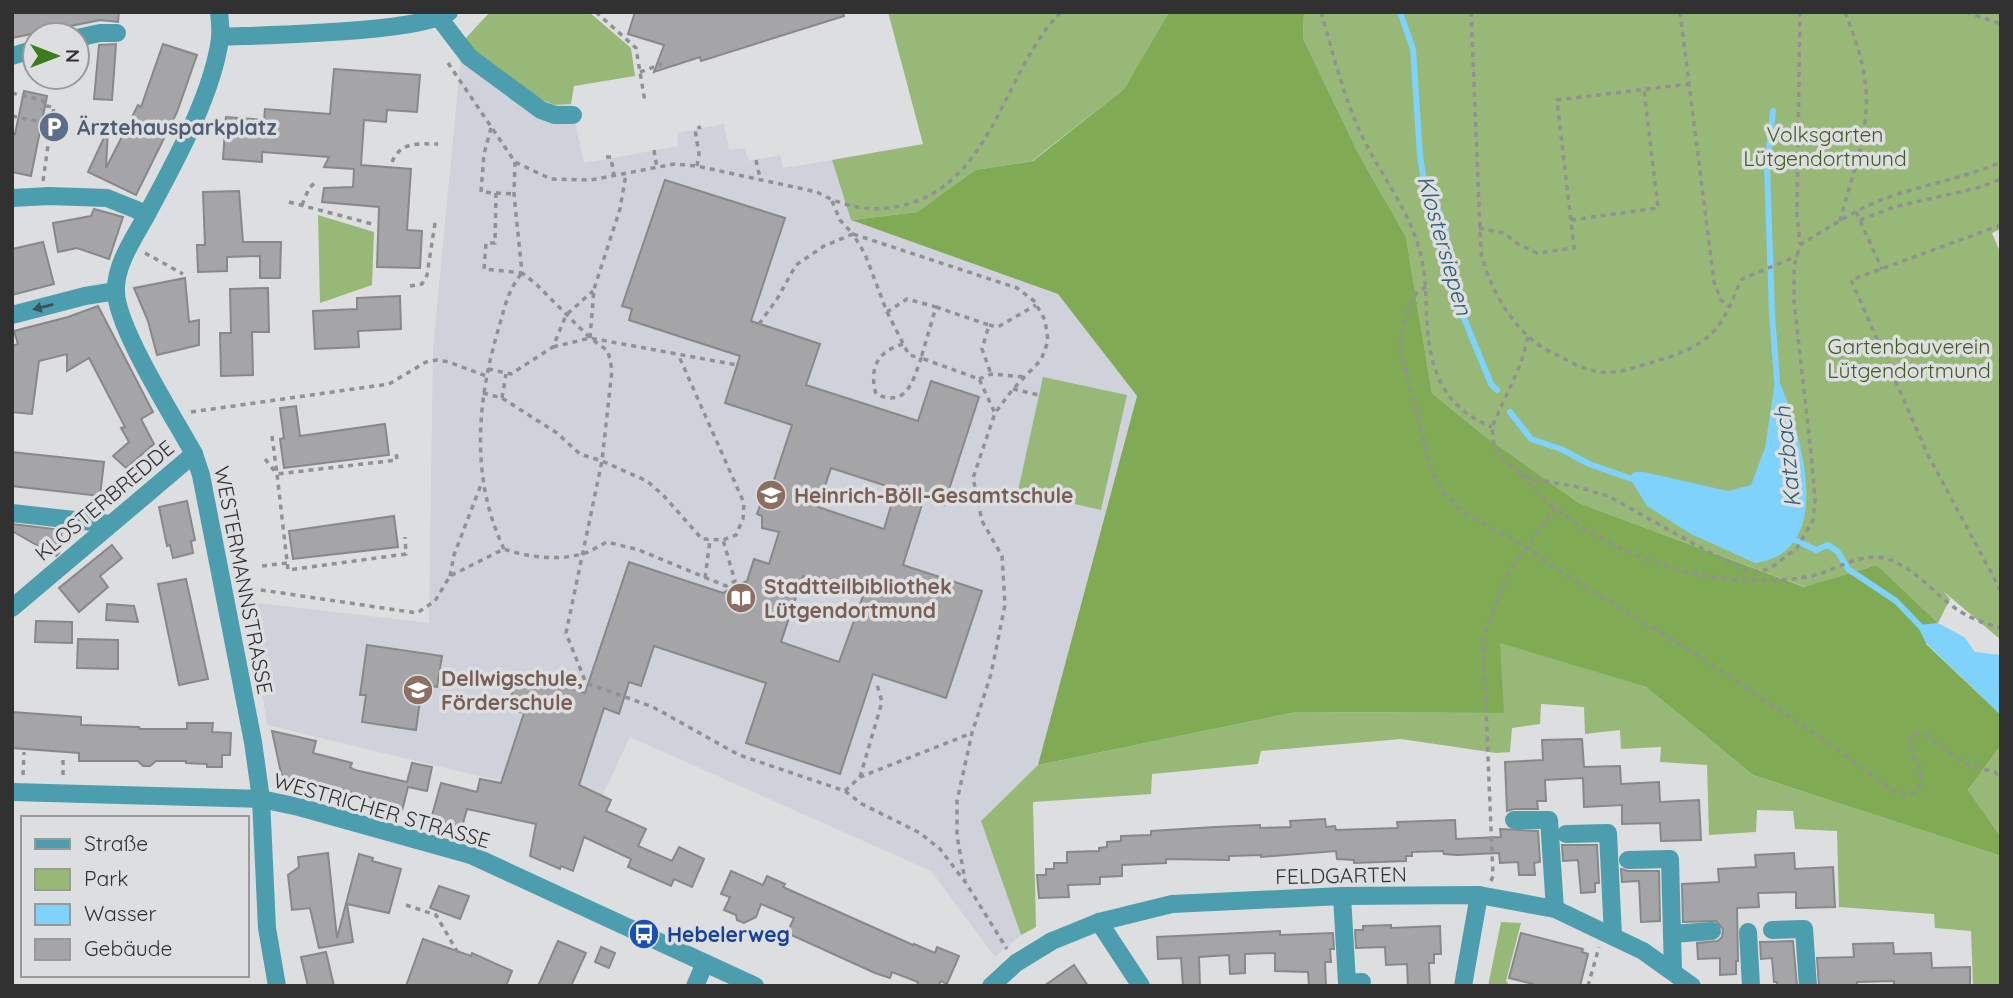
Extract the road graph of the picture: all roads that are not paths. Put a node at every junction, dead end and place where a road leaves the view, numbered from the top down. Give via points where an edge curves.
1 (219, 12) edge
2 (444, 15) edge
3 (117, 33) dead end
4 (91, 35) edge
5 (220, 37) junction
6 (573, 115) dead end
7 (12, 198) edge
8 (147, 214) junction
9 (116, 291) junction
10 (12, 315) edge
11 (194, 454) junction
12 (12, 513) edge
13 (110, 524) junction
14 (12, 608) edge
15 (12, 792) edge
16 (261, 799) junction
17 (1514, 820) dead end
18 (1566, 834) dead end
19 (1628, 860) dead end
20 (1342, 896) junction
21 (1482, 896) junction
22 (1555, 909) junction
23 (1099, 922) junction
24 (1772, 930) dead end
25 (1712, 931) dead end
26 (1748, 932) dead end
27 (1609, 933) junction
28 (1672, 934) junction
29 (705, 963) junction
30 (1673, 971) junction
31 (1362, 982) dead end
32 (277, 986) edge
33 (695, 986) edge
34 (755, 986) edge
35 (991, 986) edge
36 (1141, 986) edge
37 (1463, 986) edge
38 (1692, 986) edge
39 (1751, 986) edge
40 (1808, 986) edge

1 - 5 street
2 - 5 street via 386,27
2 - 6 street via 469,57 541,110
3 - 4 street
5 - 8 street via 196,114
7 - 8 street via 107,198
8 - 9 street via 130,244
9 -> 10 street
9 - 11 street, WESTERMANNSTRASSE via 125,324
11 - 13 street, KLOSTERBREDDE
11 - 16 street, WESTERMANNSTRASSE
12 - 13 street
13 - 14 street, KLOSTERBREDDE
15 - 16 street, WESTRICHER STRASSE
16 - 29 street, WESTRICHER STRASSE via 471,855
16 - 32 street, WESTERMANNSTRASSE via 267,928
17 - 22 street via 1549,820
18 - 27 street via 1608,832
19 - 28 street via 1670,859
20 - 21 street, FELDGARTEN
20 - 23 street, FELDGARTEN via 1172,904
20 - 31 street via 1347,983
21 - 22 street, FELDGARTEN
21 - 37 street
22 - 27 street, FELDGARTEN
23 - 35 street, FELDGARTEN via 1052,941 1016,963
23 - 36 street
24 - 40 street via 1804,929
25 - 28 street
26 - 39 street
27 - 30 street, FELDGARTEN
28 - 30 street
29 - 33 street
29 - 34 street, WESTRICHER STRASSE
30 - 38 street, FELDGARTEN

